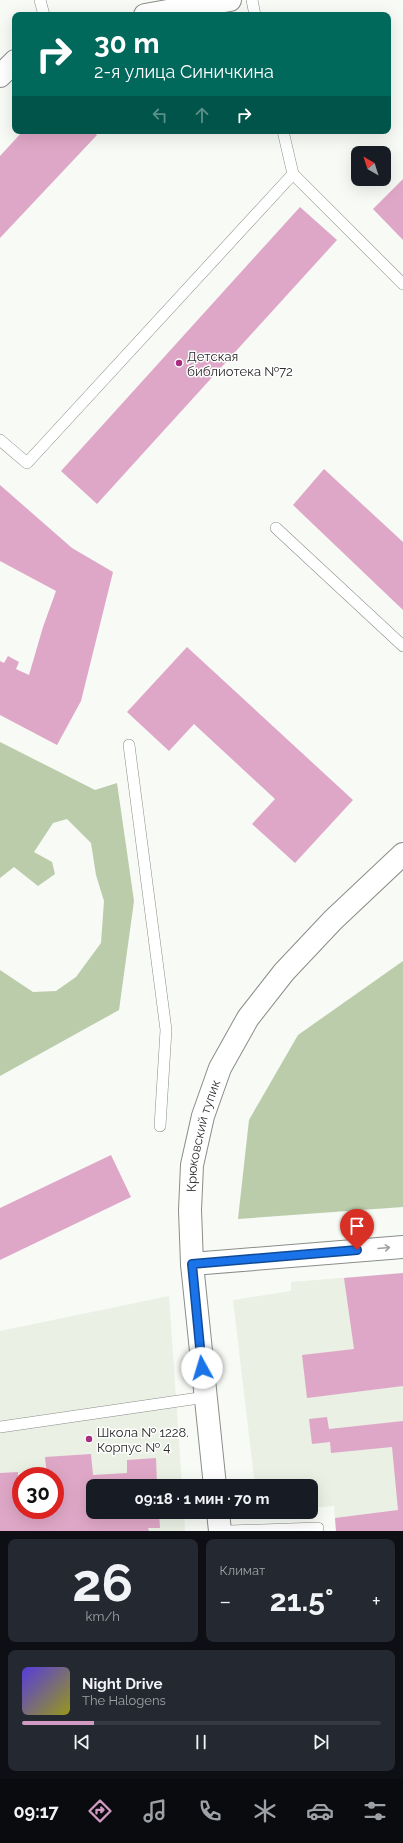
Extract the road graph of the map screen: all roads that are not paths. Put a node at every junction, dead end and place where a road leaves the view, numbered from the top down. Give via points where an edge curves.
1 (40, 0) edge
2 (230, 0) edge
3 (252, 0) edge
4 (43, 12) edge
5 (162, 12) edge
6 (254, 12) edge
7 (12, 64) edge
8 (0, 76) edge
9 (284, 134) edge
10 (293, 174) junction
11 (403, 284) edge
12 (0, 440) edge
13 (276, 528) dead end
14 (403, 646) edge
15 (129, 745) dead end
16 (403, 854) edge
17 (160, 1126) dead end
18 (403, 1247) edge
19 (192, 1264) junction
20 (206, 1397) junction
21 (0, 1426) edge
22 (214, 1479) edge
23 (219, 1519) edge
24 (318, 1528) dead end
25 (220, 1531) edge
26 (230, 1531) edge

1 - 4 lane
2 - 5 street
3 - 6 lane
7 - 8 street
9 - 10 lane
10 - 11 lane
10 - 12 lane via 27,463
13 - 14 lane
15 - 17 lane via 166,1030
16 - 19 street, Крюковский тупик via 333,920 284,972 248,1018 220,1068 203,1116 192,1165
19 -> 18 street
19 - 20 street, Крюковский тупик
20 - 21 lane
20 - 22 street, Крюковский тупик
23 - 25 street
24 - 26 lane

